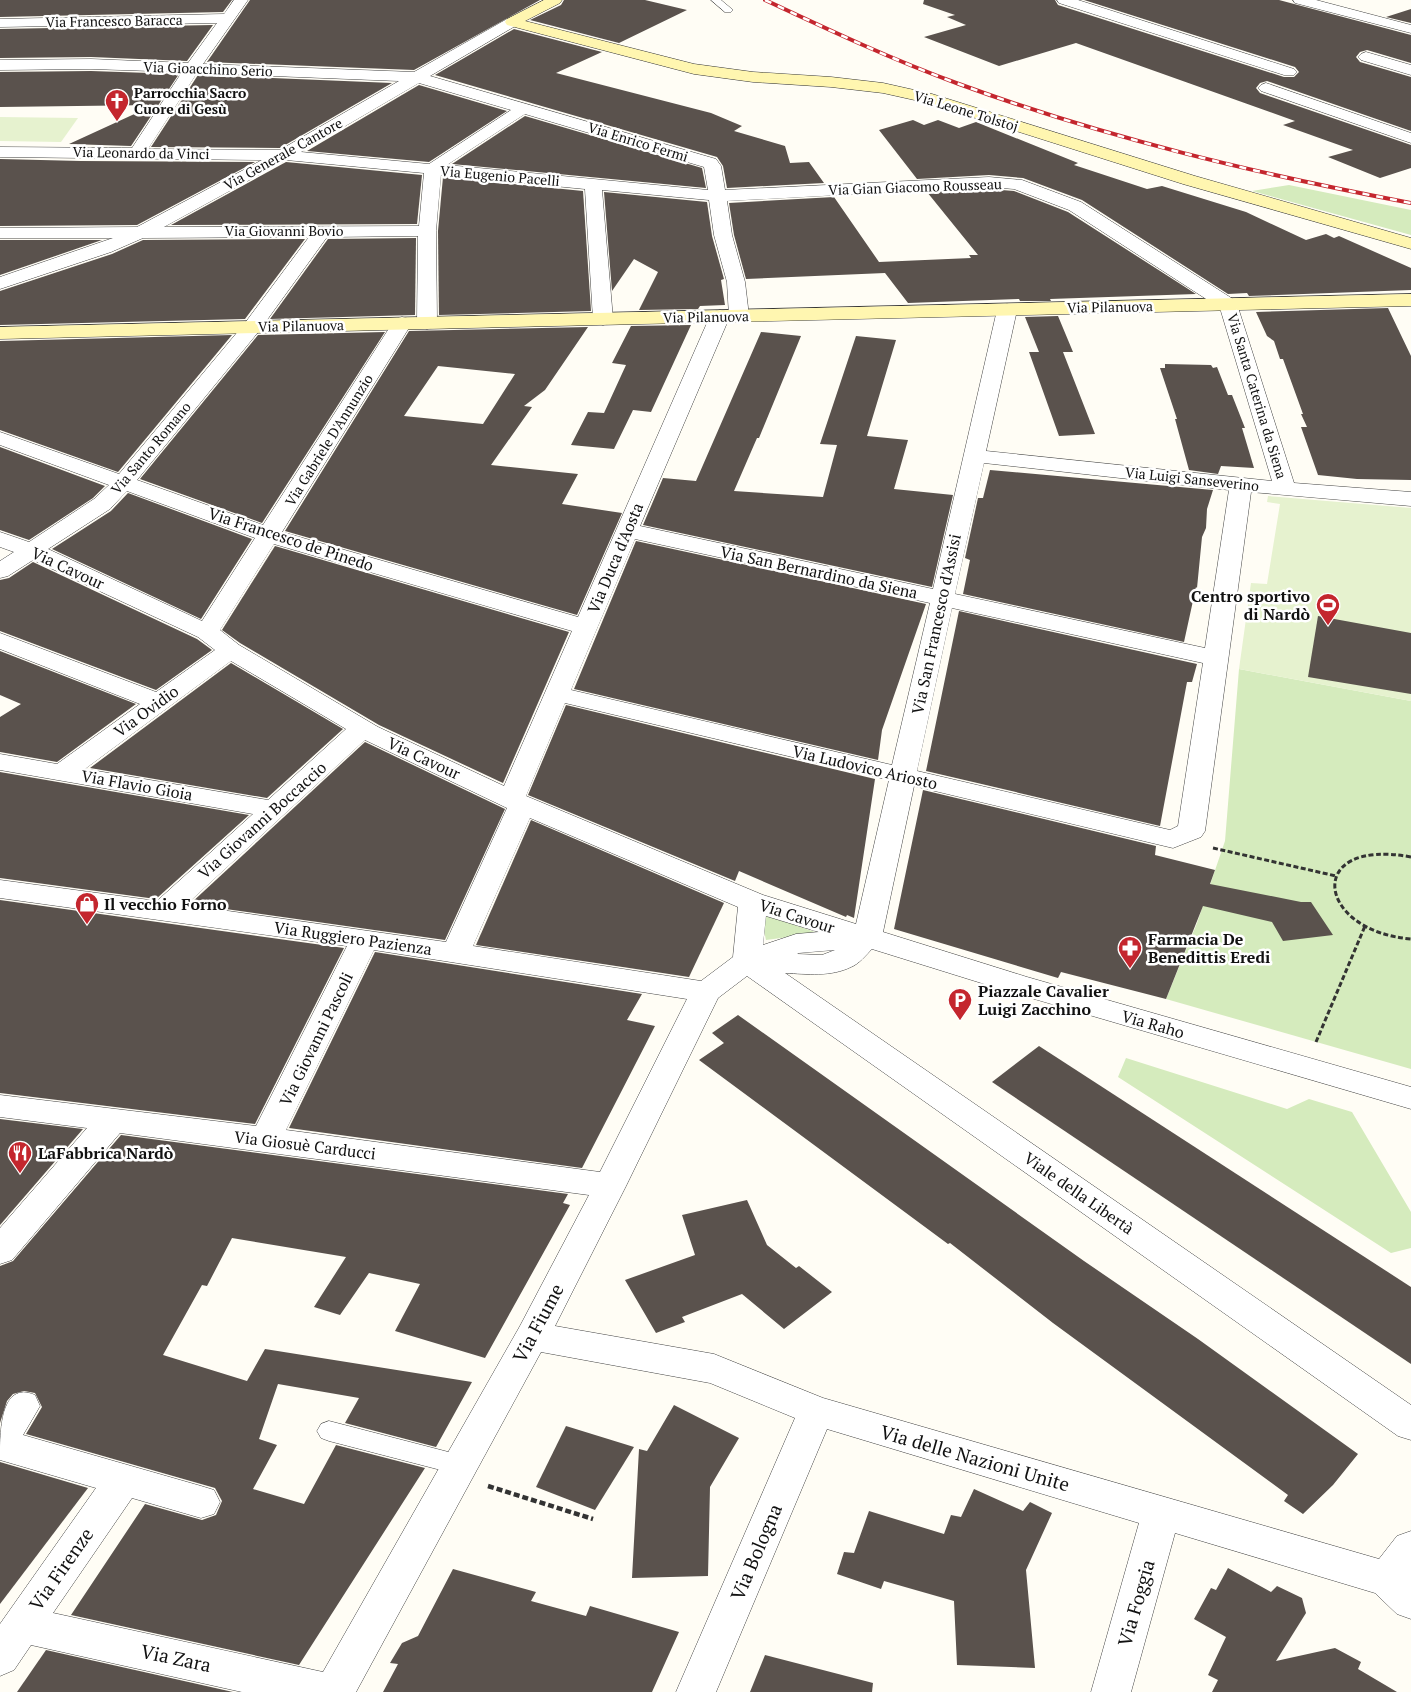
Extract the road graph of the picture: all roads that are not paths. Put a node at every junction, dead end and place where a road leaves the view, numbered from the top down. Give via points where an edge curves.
1 (241, 0) edge
2 (555, 0) edge
3 (715, 0) edge
4 (1064, 0) edge
5 (1300, 0) edge
6 (728, 10) dead end
7 (228, 18) junction
8 (512, 22) junction
9 (0, 23) edge
10 (1411, 29) edge
11 (1366, 57) dead end
12 (0, 65) edge
13 (192, 68) junction
14 (1411, 70) edge
15 (1289, 72) dead end
16 (416, 78) junction
17 (1266, 88) dead end
18 (524, 108) junction
19 (1411, 138) edge
20 (0, 152) edge
21 (137, 153) junction
22 (282, 156) junction
23 (433, 170) junction
24 (593, 185) junction
25 (718, 196) junction
26 (322, 231) junction
27 (427, 231) junction
28 (141, 232) junction
29 (0, 233) edge
30 (1411, 244) edge
31 (0, 283) edge
32 (1411, 300) edge
33 (1229, 305) junction
34 (1006, 310) junction
35 (729, 316) junction
36 (603, 319) junction
37 (402, 323) junction
38 (427, 323) junction
39 (252, 327) junction
40 (0, 333) edge
41 (0, 438) edge
42 (974, 456) junction
43 (123, 483) junction
44 (1240, 484) junction
45 (1285, 488) junction
46 (1411, 499) edge
47 (627, 530) junction
48 (269, 535) junction
49 (0, 539) edge
50 (31, 550) junction
51 (0, 571) edge
52 (941, 599) junction
53 (586, 628) junction
54 (207, 632) junction
55 (0, 640) edge
56 (230, 650) junction
57 (1216, 658) junction
58 (556, 694) junction
59 (158, 702) junction
60 (362, 728) junction
61 (0, 762) edge
62 (63, 772) junction
63 (903, 776) junction
64 (517, 802) junction
65 (273, 809) junction
66 (0, 889) edge
67 (753, 902) junction
68 (162, 911) junction
69 (867, 938) junction
70 (365, 939) junction
71 (455, 953) junction
72 (747, 961) junction
73 (706, 992) junction
74 (1411, 1098) edge
75 (0, 1106) edge
76 (111, 1122) junction
77 (266, 1139) junction
78 (610, 1186) junction
79 (0, 1251) edge
80 (532, 1336) junction
81 (22, 1406) dead end
82 (816, 1411) junction
83 (1411, 1425) edge
84 (329, 1432) dead end
85 (0, 1438) edge
86 (0, 1444) edge
87 (457, 1470) junction
88 (123, 1480) junction
89 (201, 1502) dead end
90 (1161, 1513) junction
91 (1411, 1548) edge
92 (1399, 1590) edge
93 (23, 1624) junction
94 (0, 1657) edge
95 (328, 1692) edge
96 (334, 1692) edge
97 (696, 1692) edge
98 (1111, 1692) edge

1 - 7 street
2 - 8 street, Via Generale Cantore
3 - 6 lane
4 - 15 street
5 - 10 street
7 - 9 street, Via Francesco Baracca
7 - 13 street
8 - 16 street, Via Generale Cantore
8 - 30 street, Via Leone Tolstoj via 694,69 883,88 932,99 1189,180
11 - 14 street
12 - 13 street, Via Gioacchino Serio
13 - 16 street, Via Gioacchino Serio
13 - 21 street
16 - 18 street, Via Enrico Fermi
16 - 22 street, Via Generale Cantore
17 - 19 street
18 - 23 street
18 - 25 street, Via Enrico Fermi via 710,163
20 - 21 street, Via Leonardo da Vinci
21 - 22 street, Via Leonardo da Vinci
22 - 23 street, Via Eugenio Pacelli
22 - 28 street, Via Generale Cantore
23 - 24 street, Via Eugenio Pacelli
23 - 27 street
24 - 25 street, Via Eugenio Pacelli
24 - 36 street
25 - 33 street, Via Gian Giacomo Rousseau via 989,182 1016,184 1075,206
25 - 35 street, Via Enrico Fermi via 736,282
26 - 27 street, Via Giovanni Bovio
26 - 28 street, Via Giovanni Bovio
26 - 39 street, Via Santo Romano
27 - 38 street
28 - 29 street, Via Giovanni Bovio
28 - 31 street, Via Generale Cantore via 105,248
32 - 33 street, Via Pilanuova
33 - 34 street, Via Pilanuova
33 - 45 street, Via Santa Caterina da Siena
34 - 35 street, Via Pilanuova
34 - 42 street, Via San Francesco d'Assisi
35 - 36 street, Via Pilanuova
35 - 47 street, Via Duca d'Aosta
36 - 38 street, Via Pilanuova
37 - 38 street, Via Pilanuova
37 - 39 street, Via Pilanuova
37 - 48 street, Via Gabriele D'Annunzio
39 - 40 street, Via Pilanuova
39 - 43 street, Via Santo Romano
41 - 43 street, Via Francesco de Pinedo
42 - 44 street, Via Luigi Sanseverino
42 - 52 street, Via San Francesco d'Assisi
43 - 48 street, Via Francesco de Pinedo
43 - 50 street, Via Santo Romano via 102,504
44 - 45 street, Via Luigi Sanseverino
44 - 57 street
45 - 46 street, Via Luigi Sanseverino
47 - 52 street, Via San Bernardino da Siena
47 - 53 street, Via Duca d'Aosta
48 - 53 street, Via Francesco de Pinedo
48 - 54 street, Via Gabriele D'Annunzio
49 - 50 street, Via Cavour
50 - 51 street, Via Santo Romano
50 - 54 street, Via Cavour
52 - 57 street, Via San Bernardino da Siena
52 - 63 street, Via San Francesco d'Assisi
53 - 58 street, Via Duca d'Aosta
54 - 56 street, Via Cavour
55 - 59 street
56 - 59 street, Via Ovidio
56 - 60 street, Via Cavour
57 - 63 street, Via Ludovico Ariosto via 1182,835
58 - 63 street, Via Ludovico Ariosto
58 - 64 street, Via Duca d'Aosta
59 - 62 street, Via Ovidio
60 - 64 street, Via Cavour
60 - 65 street, Via Giovanni Boccaccio
61 - 62 street, Via Flavio Gioia
62 - 65 street, Via Flavio Gioia
63 - 69 street, Via San Francesco d'Assisi
64 - 67 street, Via Cavour
64 - 71 street, Via Duca d'Aosta
65 - 68 street, Via Giovanni Boccaccio
66 - 68 street, Via Ruggiero Pazienza
67 - 69 street, Via Cavour
67 - 72 street
68 - 70 street, Via Ruggiero Pazienza
69 - 72 street via 842,960 822,964
69 - 74 street, Via Raho
70 - 71 street, Via Ruggiero Pazienza
70 - 77 street, Via Giovanni Pascoli
71 - 73 street, Via Ruggiero Pazienza
72 - 73 street, Via Fiume
72 - 83 street, Viale della Libertà
73 - 78 street, Via Fiume
75 - 76 street, Via Giosuè Carducci
76 - 77 street, Via Giosuè Carducci
76 - 79 street
77 - 78 street, Via Giosuè Carducci
78 - 80 street, Via Fiume
80 - 82 street, Via delle Nazioni Unite via 714,1370
80 - 87 street, Via Fiume
81 - 85 street
82 - 90 street, Via delle Nazioni Unite
82 - 97 street, Via Bologna
84 - 87 lane
86 - 88 street
87 - 96 street, Via Fiume
88 - 89 street
88 - 93 street, Via Firenze
90 - 92 street, Via delle Nazioni Unite
90 - 98 street, Via Foggia
91 - 92 street
93 - 94 street, Via Firenze
93 - 95 street, Via Zara

